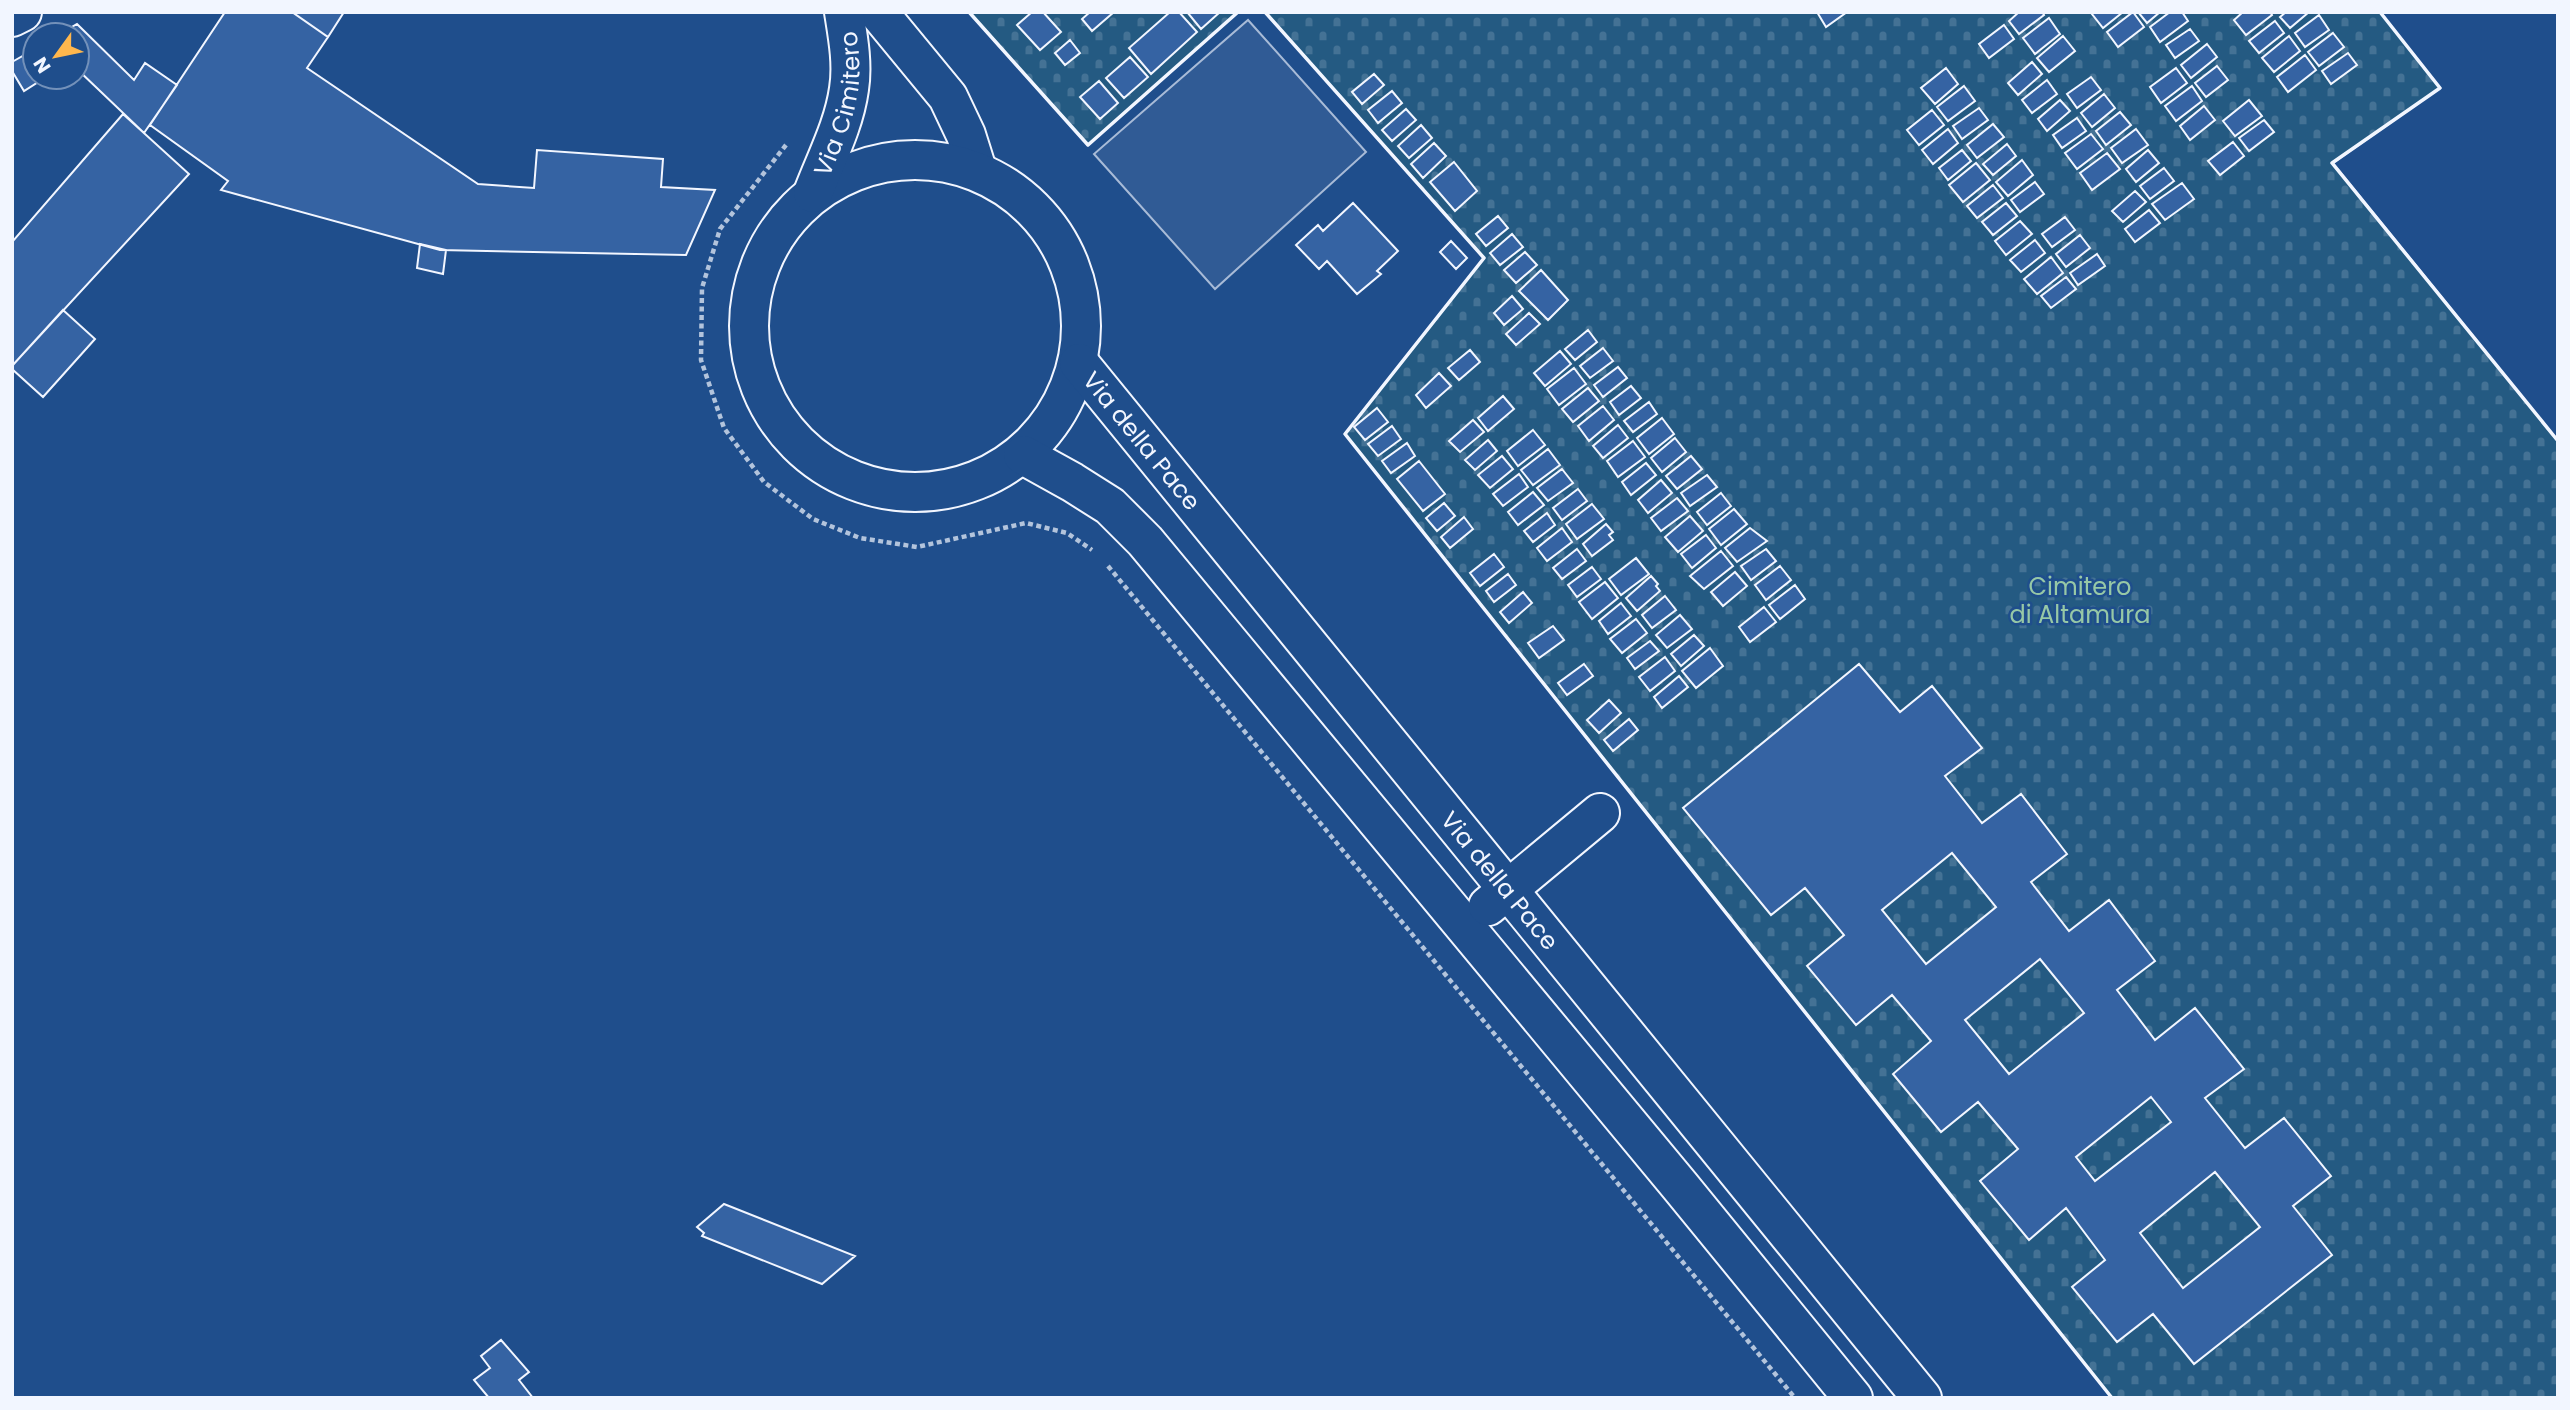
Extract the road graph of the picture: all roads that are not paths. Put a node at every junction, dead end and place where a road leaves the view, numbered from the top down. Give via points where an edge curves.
1 (22, 12) edge
2 (844, 12) edge
3 (878, 12) edge
4 (12, 17) edge
5 (977, 170) junction
6 (813, 193) junction
7 (1079, 363) junction
8 (1023, 455) junction
9 (1600, 813) dead end
10 (1507, 890) junction
11 (1465, 926) junction
12 (1853, 1398) edge
13 (1922, 1398) edge

1 - 4 street
2 - 6 street, Via Cimitero via 850,87 843,118
3 - 5 street, Via Cimitero via 948,97
5 - 6 street via 921,159 864,166
5 - 7 street via 1018,194 1051,228 1073,270 1083,316
6 - 8 street via 779,228 757,271 748,318 753,366 771,411 811,456 841,476 887,491 935,493 982,481
7 - 8 street via 1059,414
7 - 10 street, Via della Pace
8 - 11 street via 1110,506 1145,541
9 - 10 street
10 - 11 street
10 - 13 street, Via della Pace
11 - 12 street

